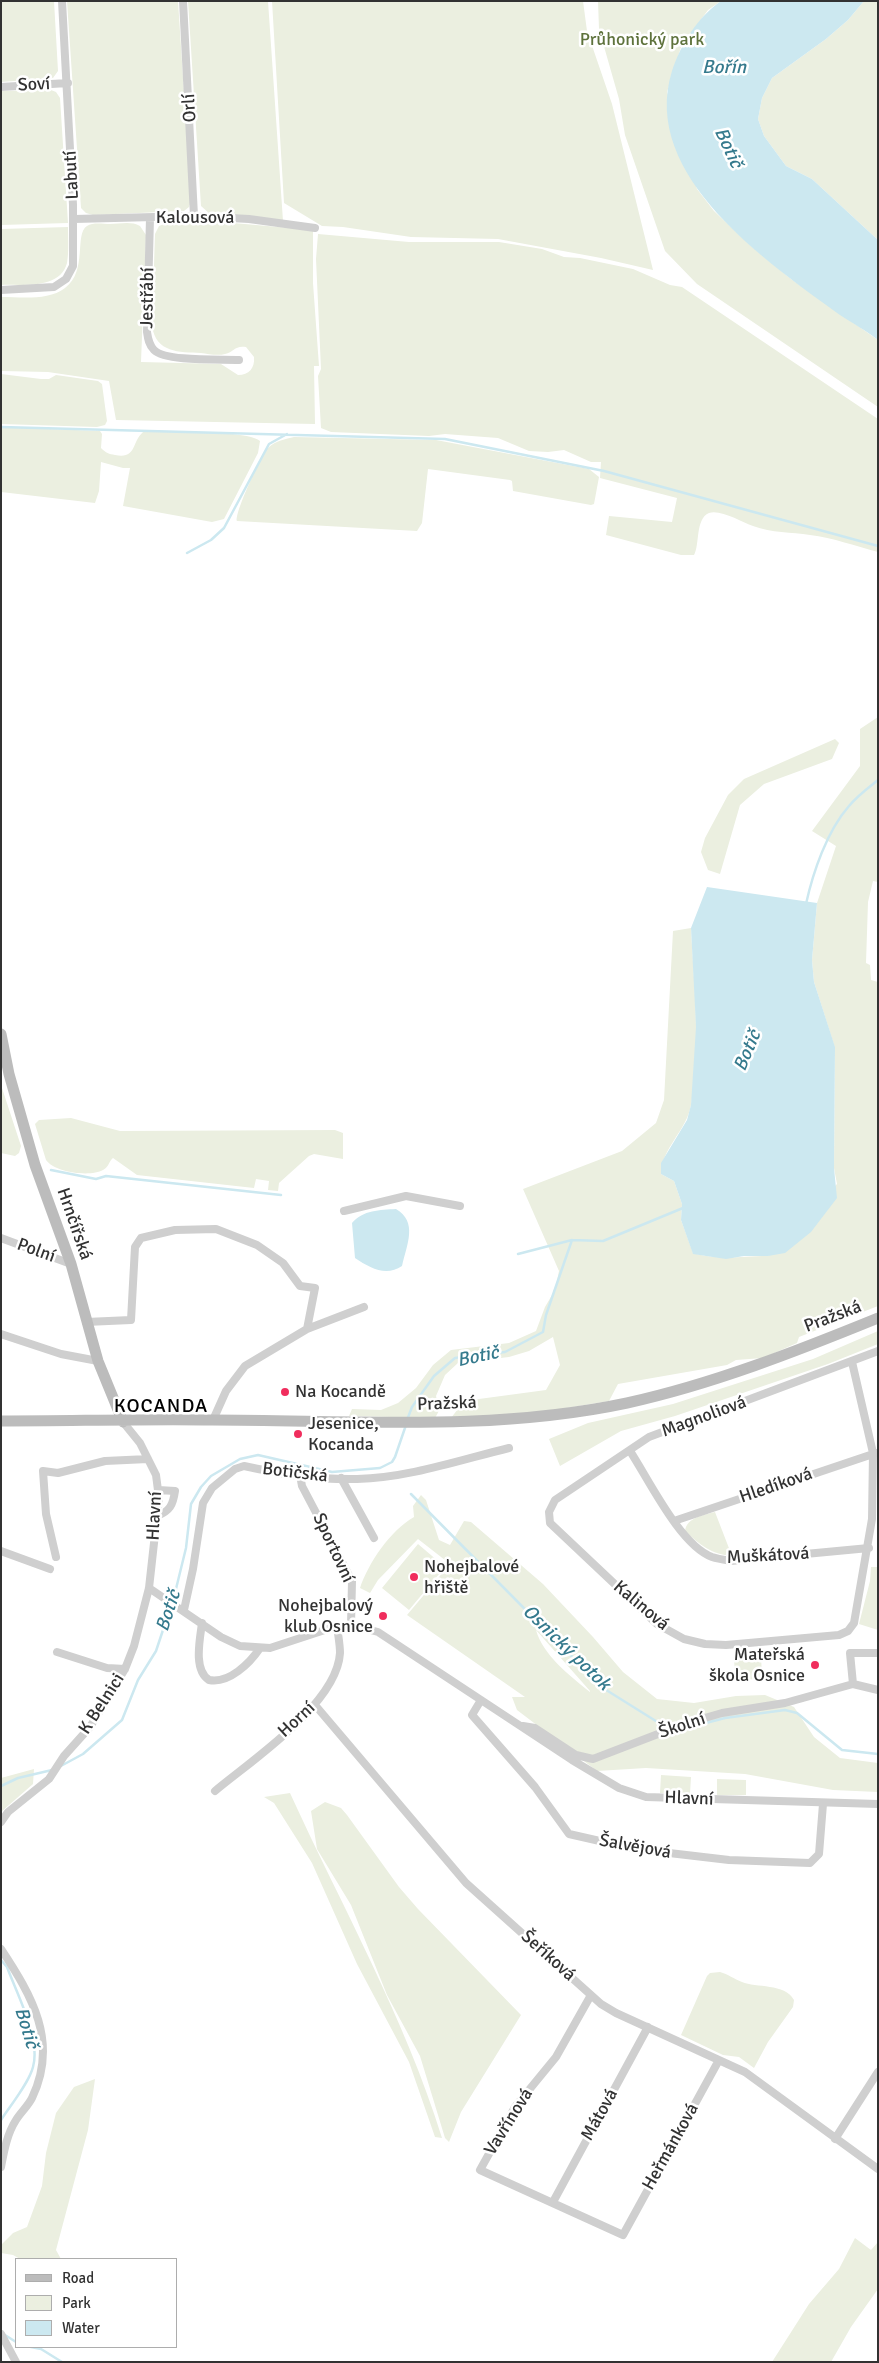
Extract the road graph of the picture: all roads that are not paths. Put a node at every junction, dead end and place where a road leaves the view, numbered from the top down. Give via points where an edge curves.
1 (62, 1) edge
2 (183, 1) edge
3 (68, 83) junction
4 (1, 86) edge
5 (194, 216) junction
6 (150, 218) junction
7 (74, 220) junction
8 (315, 228) dead end
9 (1, 290) edge
10 (239, 360) dead end
11 (1, 1034) edge
12 (460, 1206) dead end
13 (344, 1211) dead end
14 (1, 1238) edge
15 (71, 1264) junction
16 (364, 1307) dead end
17 (878, 1318) edge
18 (86, 1322) junction
19 (307, 1328) junction
20 (1, 1334) edge
21 (878, 1351) edge
22 (98, 1361) junction
23 (852, 1362) junction
24 (213, 1420) junction
25 (1, 1421) edge
26 (123, 1422) junction
27 (510, 1448) dead end
28 (630, 1451) junction
29 (875, 1453) edge
30 (148, 1459) junction
31 (300, 1475) junction
32 (341, 1478) junction
33 (158, 1490) junction
34 (549, 1512) joint
35 (157, 1516) junction
36 (674, 1521) junction
37 (374, 1538) dead end
38 (869, 1548) junction
39 (1, 1551) edge
40 (56, 1557) dead end
41 (50, 1569) dead end
42 (149, 1588) junction
43 (184, 1610) junction
44 (202, 1623) junction
45 (351, 1625) junction
46 (337, 1626) junction
47 (260, 1648) junction
48 (57, 1652) dead end
49 (878, 1653) edge
50 (125, 1669) junction
51 (853, 1684) junction
52 (878, 1690) edge
53 (481, 1700) junction
54 (315, 1705) junction
55 (520, 1725) junction
56 (215, 1791) dead end
57 (823, 1804) junction
58 (878, 1804) edge
59 (1, 1822) edge
60 (1, 1948) edge
61 (592, 1996) junction
62 (648, 2027) junction
63 (719, 2060) junction
64 (878, 2072) edge
65 (835, 2139) junction
66 (1, 2167) edge
67 (878, 2169) edge
68 (552, 2202) junction
69 (623, 2235) joint
70 (1, 2334) edge
71 (16, 2362) edge

1 - 3 street, Labutí
2 - 5 street, Orlí
3 - 4 street, Soví
3 - 7 street, Labutí
5 - 6 street, Kalousová
5 - 8 street, Kalousová
6 - 7 street, Kalousová
6 - 10 street, Jestřábí via 147,332 150,345 166,356
7 - 9 street, Labutí via 74,258 66,279 45,289
11 - 15 main road, Hrnčířská via 26,1136
12 - 13 street via 406,1196
14 - 15 street, Polní
15 - 18 main road, Hrnčířská
16 - 19 street
17 - 24 main road, Pražská via 764,1362 627,1403 510,1419 413,1422
18 - 19 street via 131,1320 135,1247 141,1238 176,1230 216,1229 257,1245 283,1263 300,1286 315,1288
18 - 22 main road, Hrnčířská
19 - 24 street via 245,1366 226,1391
20 - 22 street via 61,1354
21 - 23 street, Magnoliová
22 - 26 main road, Hrnčířská
23 - 28 street, Magnoliová via 649,1437
23 - 29 street, Kalinová
24 - 26 main road, Pražská
25 - 26 main road, Pražská
26 - 30 street, Hlavní
27 - 32 street, Botičská via 402,1474
28 - 34 street, Magnoliová via 555,1500
28 - 36 street, Muškátová
29 - 36 street, Hledíková
29 - 38 street, Kalinová
30 - 33 street, Hlavní via 156,1475
30 - 40 street via 106,1461 58,1473 43,1471 46,1514
31 - 32 street, Botičská
31 - 43 street, Botičská via 240,1467 208,1493 200,1512 196,1553
31 - 45 street, Sportovní via 302,1486 352,1581
32 - 37 street
33 - 35 street, Hlavní
33 - 35 street via 176,1491 167,1512
34 - 38 street, Kalinová via 554,1528 657,1624 684,1639 705,1644 839,1635 848,1631 854,1623
35 - 42 street, Hlavní
36 - 38 street, Muškátová via 698,1548 712,1557 732,1561
39 - 41 street
42 - 43 street
42 - 50 street, K Belnici
43 - 44 street
44 - 47 street via 230,1642
44 - 47 street via 201,1668 209,1680 220,1680 232,1674 252,1660
45 - 46 street
45 - 53 street via 383,1635
46 - 47 street via 270,1648
46 - 54 street, Horní via 338,1664
48 - 50 street via 107,1668
49 - 51 street via 850,1652
50 - 59 street, K Belnici via 90,1727 52,1774
51 - 52 street, Školní
51 - 55 street, Školní via 785,1703 722,1713 593,1759 576,1755 536,1728
53 - 55 street
53 - 57 street, Šalvějová via 472,1715 535,1787 569,1834 635,1849 729,1860 810,1863 819,1854
54 - 56 street, Horní
54 - 61 street, Šeříková via 466,1882
55 - 57 street, Hlavní via 619,1788 646,1797
57 - 58 street, Hlavní
60 - 66 street via 19,1975 38,2018 44,2050 32,2099 15,2121
61 - 62 street, Šeříková via 607,2009
61 - 68 street, Vavřínová via 556,2057 515,2107 480,2170
62 - 63 street, Šeříková
62 - 68 street, Mátová
63 - 65 street, Šeříková via 746,2072
63 - 69 street, Heřmánková
64 - 65 street
65 - 67 street, Šeříková
68 - 69 street, Vavřínová
70 - 71 street

